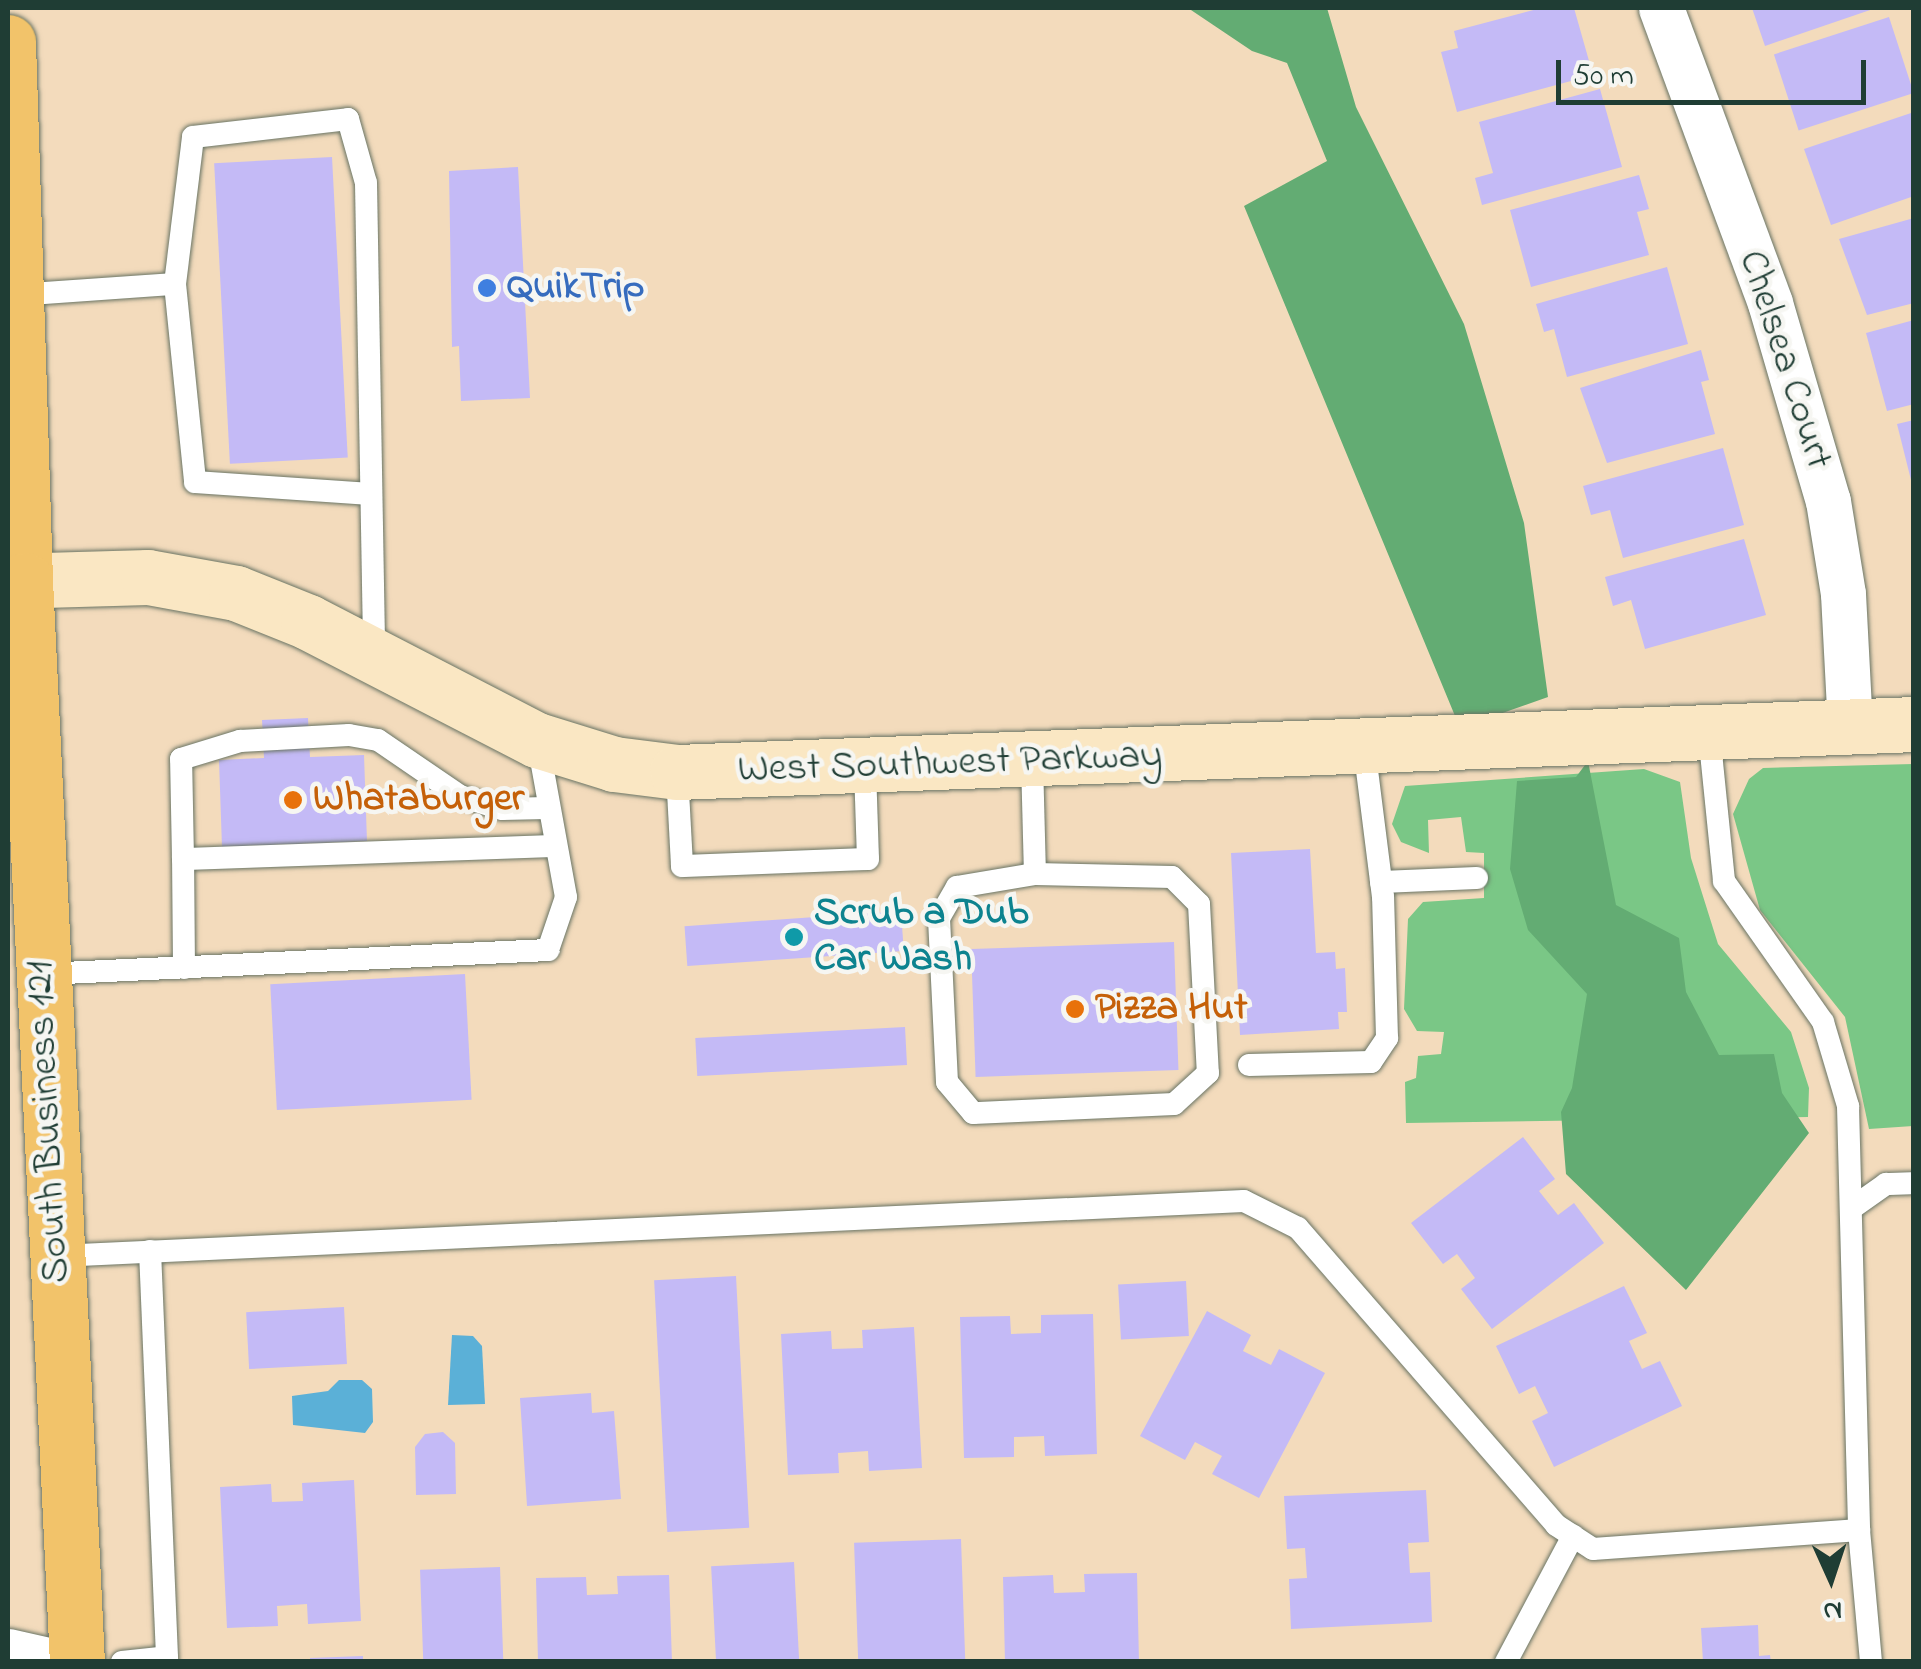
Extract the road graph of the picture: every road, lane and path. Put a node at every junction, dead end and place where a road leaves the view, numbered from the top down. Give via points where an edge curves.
1 (1661, 8) edge
2 (8, 42) edge
3 (176, 284) junction
4 (16, 295) junction
5 (371, 494) junction
6 (16, 581) edge
7 (374, 655) junction
8 (1914, 724) edge
9 (1850, 726) junction
10 (1709, 733) junction
11 (537, 740) junction
12 (1364, 747) junction
13 (1032, 761) junction
14 (864, 768) junction
15 (678, 772) junction
16 (547, 808) junction
17 (556, 846) junction
18 (184, 858) junction
19 (1035, 874) junction
20 (1477, 878) dead end
21 (1381, 882) junction
22 (184, 968) junction
23 (42, 974) junction
24 (1249, 1065) dead end
25 (1914, 1183) edge
26 (1852, 1208) junction
27 (150, 1251) junction
28 (55, 1256) junction
29 (1858, 1530) junction
30 (1573, 1536) junction
31 (8, 1651) edge
32 (167, 1659) edge
33 (56, 1662) edge
34 (76, 1662) edge
35 (122, 1662) edge
36 (1506, 1662) edge
37 (1871, 1662) edge

1 - 9 street, Chelsea Court via 1770,303 1828,501 1843,594
2 - 4 main road, South Business 121
3 - 4 lane
3 - 5 lane via 194,482
3 - 5 lane via 193,137 348,119 366,183
4 - 6 main road, South Business 121
5 - 7 lane
6 - 7 street, West Southwest Parkway via 148,577 194,583 272,605
6 - 23 main road, South Business 121
7 - 11 street, West Southwest Parkway
8 - 9 street, West Southwest Parkway
9 - 10 street, West Southwest Parkway
10 - 12 street, West Southwest Parkway
10 - 26 lane via 1717,859 1755,934 1823,1022 1848,1106
11 - 15 street, West Southwest Parkway via 614,764
11 - 16 lane
12 - 13 street, West Southwest Parkway
12 - 21 lane
13 - 14 street, West Southwest Parkway
13 - 19 lane
14 - 15 street, West Southwest Parkway
14 - 15 lane via 868,859 682,866
16 - 17 lane
16 - 18 lane via 502,810 460,796 378,740 348,734 240,741 180,758
17 - 18 lane
17 - 22 lane via 566,896 548,950
18 - 22 lane
19 - 19 lane via 958,887 939,918 947,1082 973,1113 1174,1104 1208,1073 1199,904 1172,876
20 - 21 lane
21 - 24 lane via 1387,1038 1371,1062
22 - 23 lane
23 - 28 main road, South Business 121
25 - 26 lane via 1886,1184
26 - 29 lane
27 - 28 lane
27 - 30 lane via 1244,1201 1298,1228 1556,1525
27 - 32 lane
28 - 34 main road, South Business 121
29 - 30 lane via 1592,1549
29 - 37 lane
30 - 36 lane
31 - 33 street
32 - 35 lane

